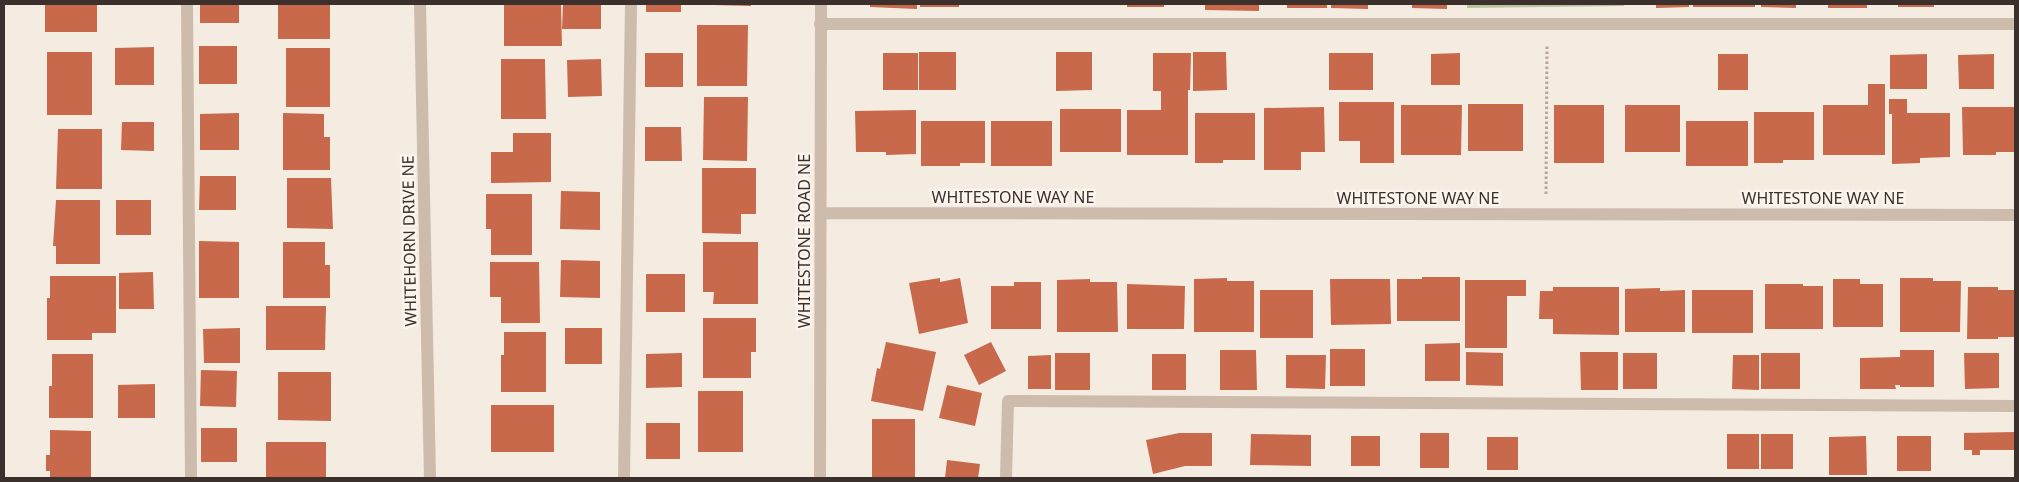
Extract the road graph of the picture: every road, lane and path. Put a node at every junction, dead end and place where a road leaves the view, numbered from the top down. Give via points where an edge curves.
1 (187, 4) edge
2 (420, 4) edge
3 (632, 4) edge
4 (821, 4) edge
5 (820, 24) junction
6 (1547, 24) junction
7 (2015, 24) edge
8 (821, 213) junction
9 (1546, 215) junction
10 (2015, 215) edge
11 (2015, 406) edge
12 (191, 478) edge
13 (430, 478) edge
14 (624, 478) edge
15 (820, 478) edge
16 (1006, 478) edge

1 - 12 street
2 - 13 street, WHITEHORN DRIVE NE
3 - 14 street
4 - 5 street, WHITESTONE ROAD NE
5 - 6 street
5 - 8 street, WHITESTONE ROAD NE
6 - 7 street
6 - 9 path
8 - 9 street, WHITESTONE WAY NE
8 - 15 street, WHITESTONE ROAD NE
9 - 10 street, WHITESTONE WAY NE
11 - 16 street via 1008,402

